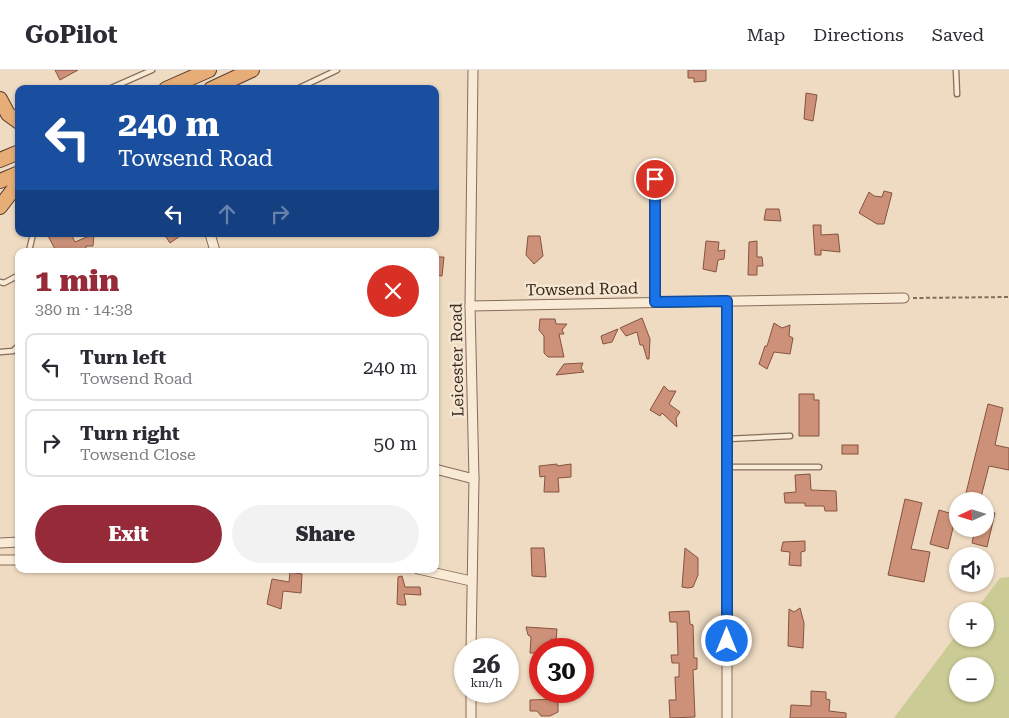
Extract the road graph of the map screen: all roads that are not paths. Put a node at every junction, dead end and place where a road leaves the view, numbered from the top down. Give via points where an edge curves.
1 (152, 70) edge
2 (209, 70) edge
3 (252, 70) edge
4 (338, 70) edge
5 (473, 70) edge
6 (956, 70) edge
7 (118, 85) edge
8 (175, 85) edge
9 (220, 85) edge
10 (306, 85) edge
11 (957, 94) dead end
12 (0, 99) edge
13 (15, 119) edge
14 (15, 154) edge
15 (0, 160) edge
16 (15, 175) edge
17 (655, 179) dead end
18 (0, 181) edge
19 (15, 187) edge
20 (0, 207) edge
21 (15, 277) edge
22 (0, 282) edge
23 (904, 298) road end
24 (727, 301) junction
25 (655, 302) junction
26 (470, 306) junction
27 (15, 349) edge
28 (0, 352) edge
29 (790, 436) dead end
30 (727, 439) junction
31 (727, 467) junction
32 (819, 467) dead end
33 (439, 470) edge
34 (474, 479) junction
35 (15, 542) edge
36 (0, 543) edge
37 (0, 560) edge
38 (15, 560) edge
39 (436, 573) edge
40 (471, 581) junction
41 (472, 638) edge
42 (472, 703) edge
43 (471, 718) edge
44 (727, 718) edge

1 - 7 lane
2 - 8 highway
3 - 9 highway
4 - 10 lane
5 - 26 street, Leicester Road
6 - 11 lane
12 - 13 highway via 8,114
14 - 15 highway
16 - 18 highway
17 - 25 street
19 - 20 highway
21 - 22 lane
23 - 24 street, Towsend Road
24 - 25 street, Towsend Road
24 - 30 street
25 - 26 street, Towsend Road
26 - 34 street, Leicester Road
27 - 28 lane
29 - 30 lane
30 - 31 street
31 - 32 lane
31 - 44 street
33 - 34 street
34 - 40 street, Leicester Road
35 - 36 street
37 - 38 street
39 - 40 street
40 - 41 street, Leicester Road
42 - 43 street

